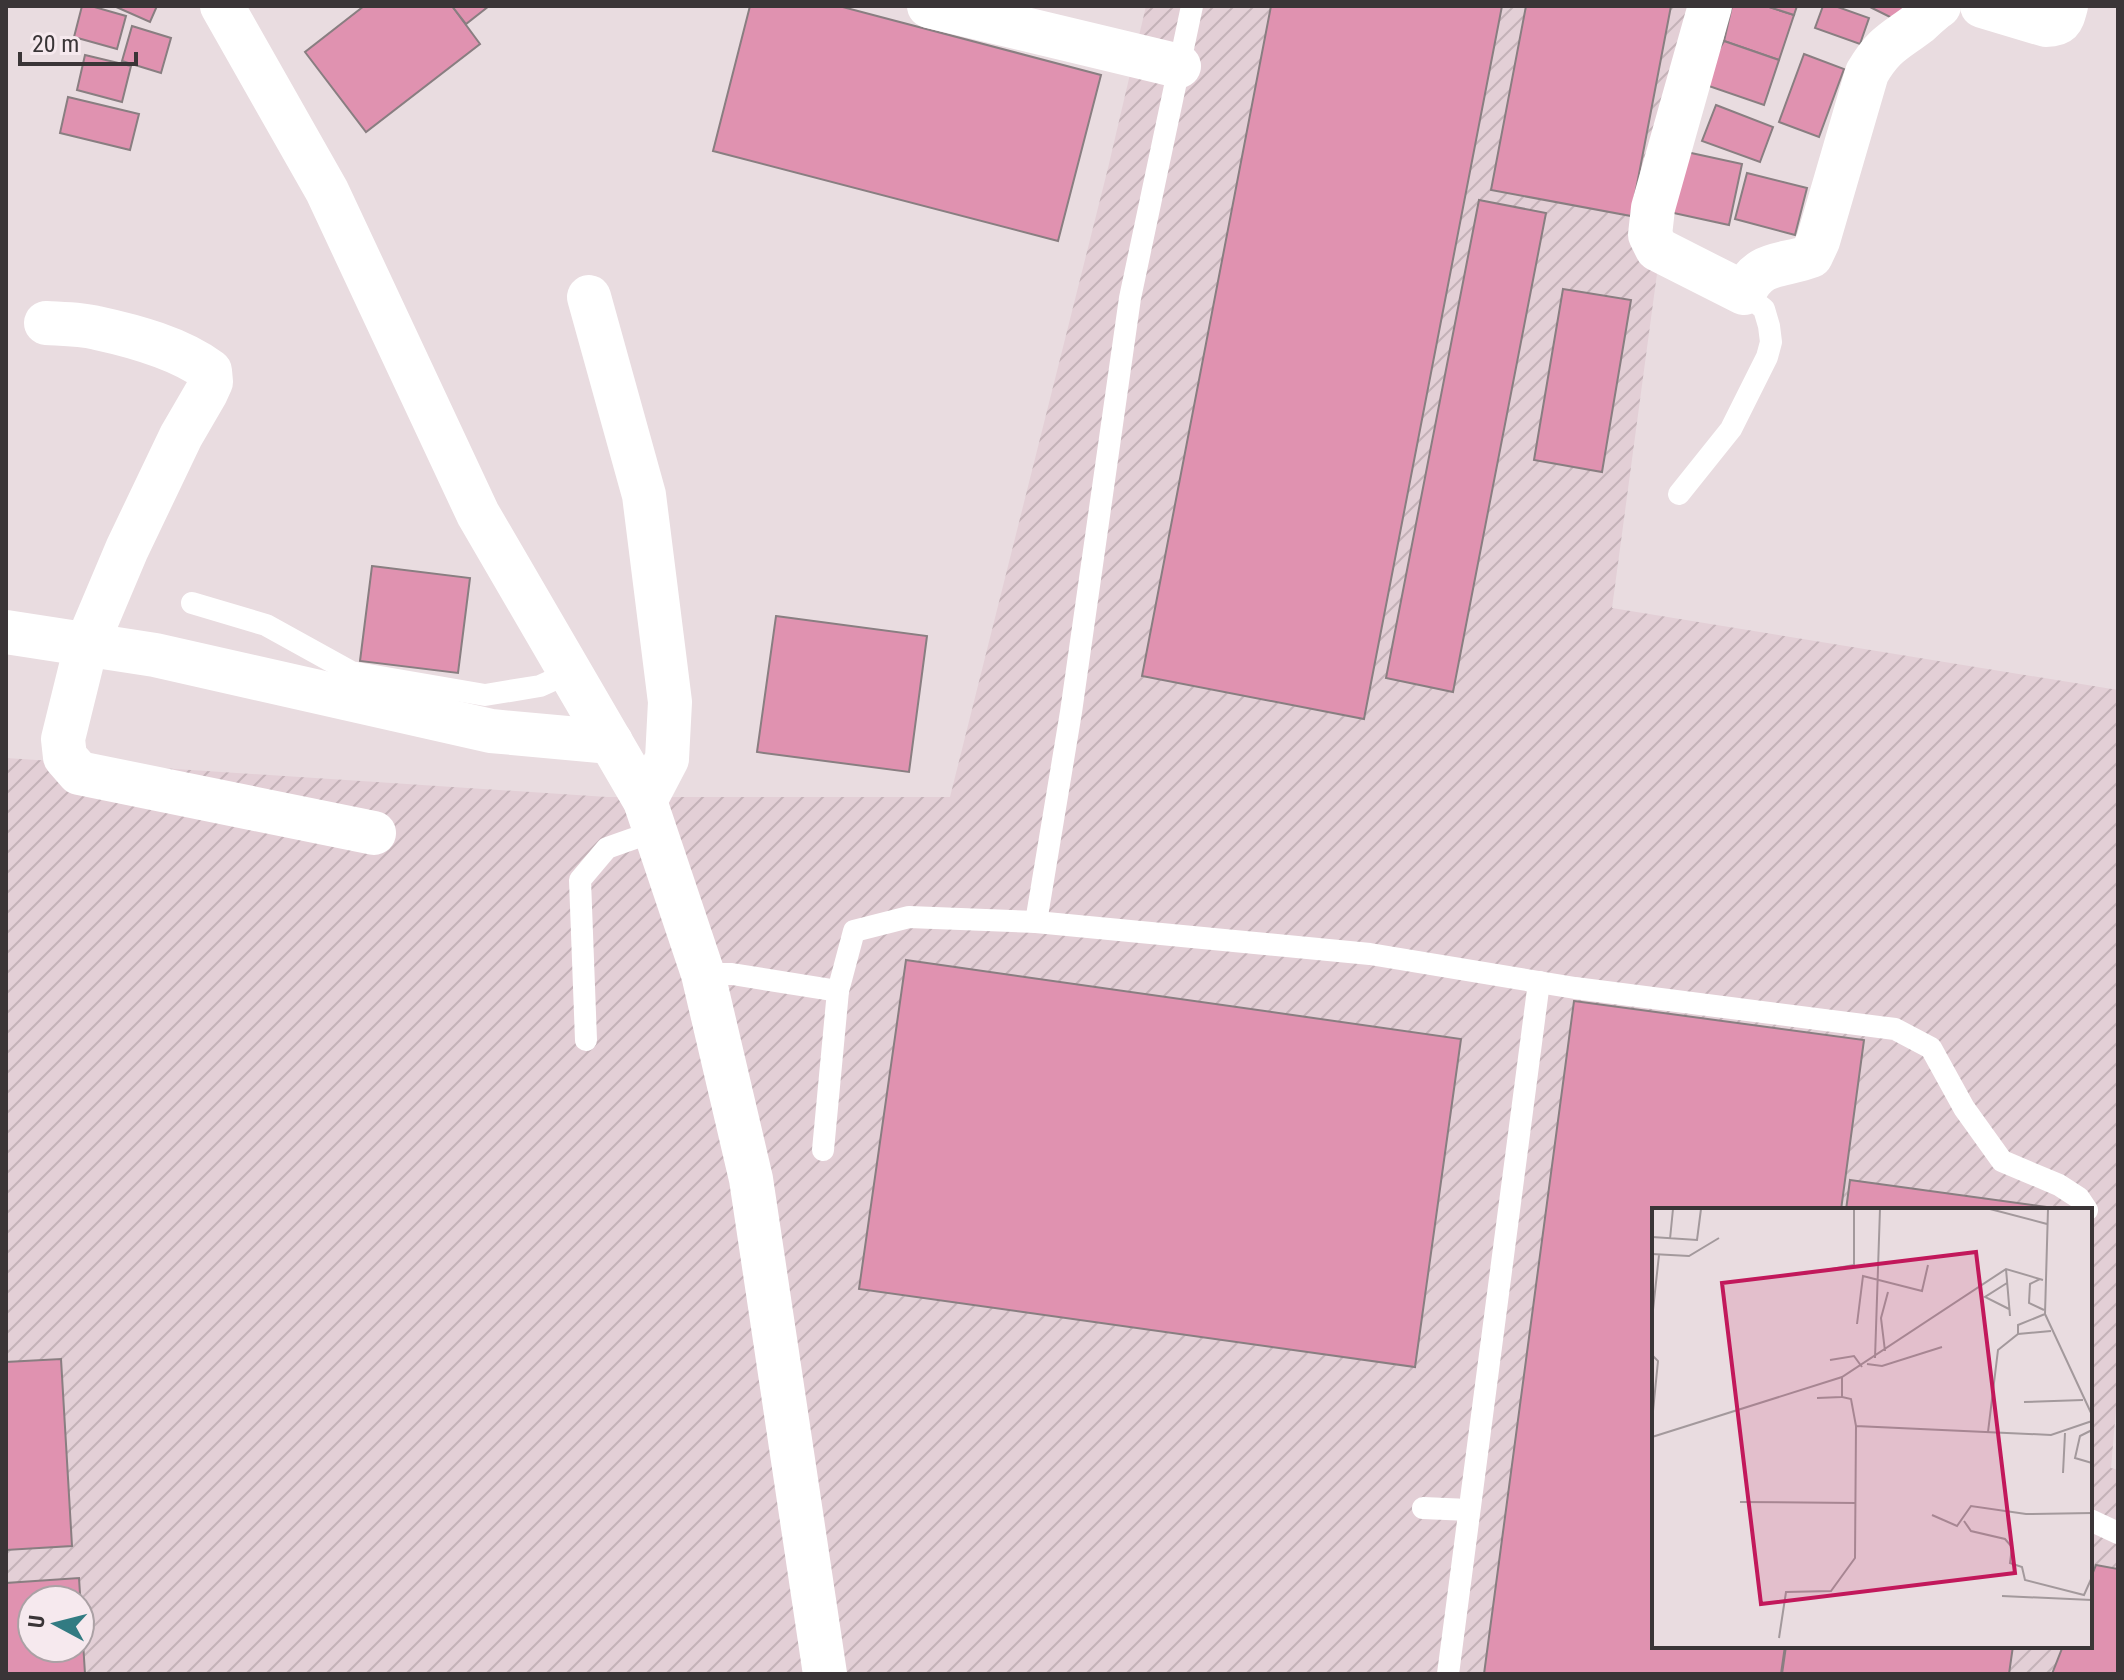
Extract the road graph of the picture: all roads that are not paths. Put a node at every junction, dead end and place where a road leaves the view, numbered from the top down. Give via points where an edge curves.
1 (222, 6) edge
2 (929, 6) edge
3 (1192, 6) edge
4 (1710, 6) edge
5 (1939, 6) edge
6 (1982, 6) edge
7 (2066, 6) edge
8 (1179, 66) junction
9 (1744, 293) junction
10 (589, 297) dead end
11 (46, 323) dead end
12 (1679, 494) dead end
13 (192, 603) dead end
14 (6, 632) edge
15 (86, 646) junction
16 (571, 672) junction
17 (611, 742) junction
18 (650, 816) junction
19 (374, 833) dead end
20 (1036, 922) junction
21 (703, 974) junction
22 (1539, 982) junction
23 (838, 991) junction
24 (586, 1040) dead end
25 (823, 1150) dead end
26 (2085, 1208) edge
27 (1423, 1508) dead end
28 (1469, 1510) junction
29 (2092, 1521) edge
30 (2118, 1533) edge
31 (825, 1674) edge
32 (1448, 1674) edge

1 - 16 street via 327,191 478,514
2 - 8 street
3 - 8 lane
4 - 9 street via 1650,235 1657,249
5 - 9 street via 1893,40 1867,73 1811,256 1763,269
6 - 7 street via 2055,25
8 - 20 lane via 1130,298
9 - 12 lane via 1764,309 1771,342 1767,357 1731,429
10 - 18 street via 644,495 670,702 667,759
11 - 15 street via 110,331 210,371 211,382 127,549
13 - 16 lane via 266,625 351,672 485,695 540,686
14 - 15 street
15 - 17 street via 155,655 491,731
15 - 19 street via 63,739 65,757 79,773
16 - 17 street
17 - 18 street
18 - 21 street
18 - 24 lane via 607,848 580,880
20 - 22 lane via 1370,954
20 - 23 lane via 909,917 854,931
21 - 23 lane
21 - 31 street via 751,1179
22 - 26 lane via 1895,1029 1931,1048 2002,1161 2059,1185
22 - 28 lane
23 - 25 lane
27 - 28 lane
28 - 32 lane
29 - 30 lane

